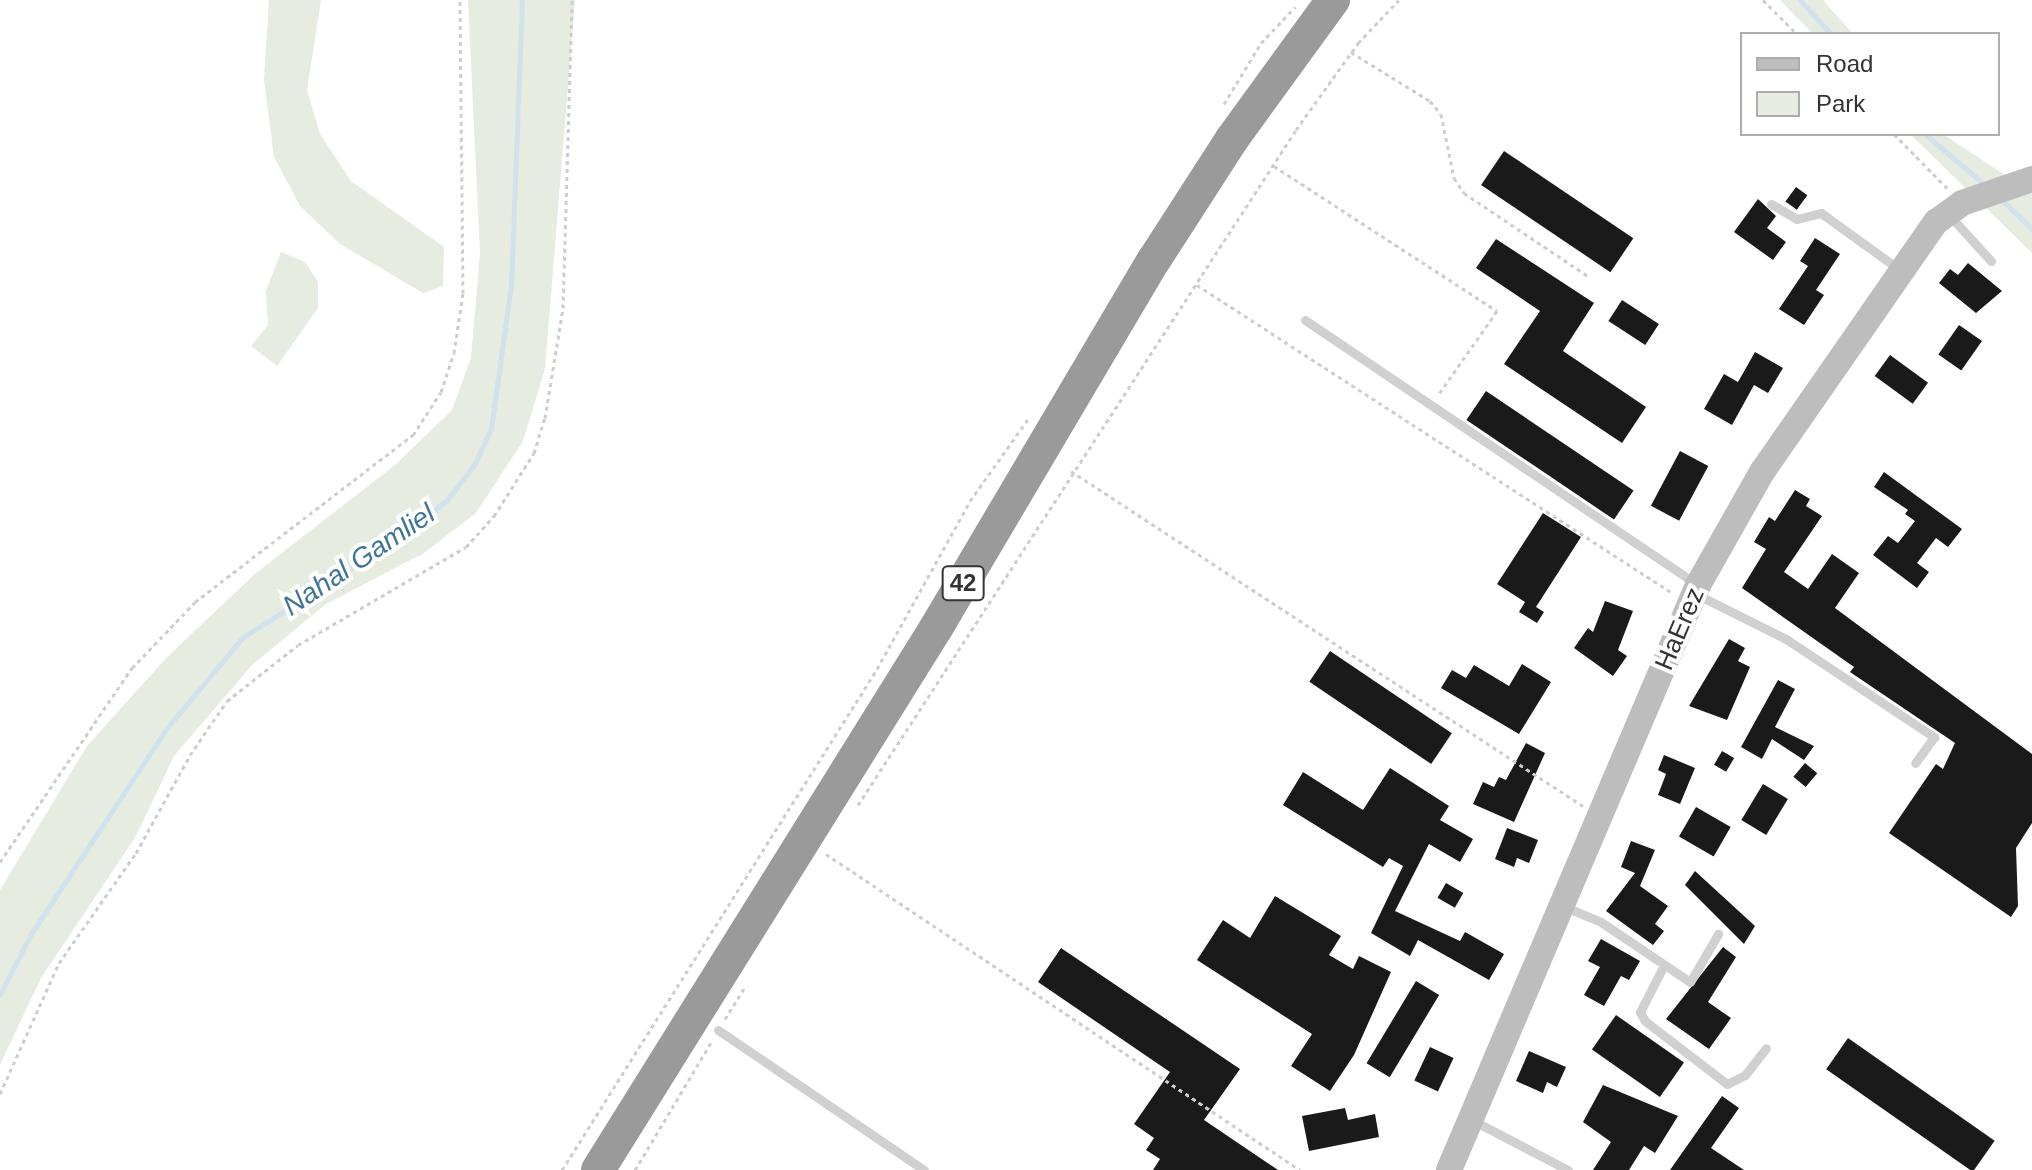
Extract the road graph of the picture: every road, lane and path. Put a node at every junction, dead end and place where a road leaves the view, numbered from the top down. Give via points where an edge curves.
1 (460, 0) edge
2 (572, 0) edge
3 (1301, 0) edge
4 (1333, 0) edge
5 (1399, 0) edge
6 (1763, 0) edge
7 (1795, 32) edge
8 (1351, 52) junction
9 (1220, 111) dead end
10 (1896, 136) edge
11 (1273, 165) junction
12 (2020, 182) edge
13 (1771, 204) dead end
14 (1963, 204) junction
15 (1991, 261) dead end
16 (1902, 271) junction
17 (1588, 276) dead end
18 (1196, 284) junction
19 (1305, 320) dead end
20 (1432, 405) junction
21 (1031, 416) dead end
22 (1071, 471) junction
23 (1695, 594) junction
24 (1915, 763) dead end
25 (852, 814) dead end
26 (1600, 817) junction
27 (835, 841) dead end
28 (826, 854) junction
29 (0, 862) edge
30 (819, 866) dead end
31 (1562, 906) junction
32 (1718, 934) dead end
33 (1664, 965) junction
34 (750, 977) dead end
35 (718, 1030) junction
36 (1766, 1048) dead end
37 (0, 1094) edge
38 (1470, 1120) junction
39 (562, 1170) edge
40 (598, 1170) edge
41 (635, 1170) edge
42 (924, 1170) edge
43 (1300, 1170) edge
44 (1449, 1170) edge
45 (1568, 1170) edge

1 - 29 path via 463,293 454,353 441,392 413,435 195,602 132,668
2 - 37 path via 563,308 534,453 494,516 466,547 298,645 227,701 190,755 136,853 59,963
3 - 9 path via 1261,43
4 - 40 highway, 42 via 1232,139 1154,260 936,628
5 - 8 path
6 - 7 path
8 - 11 path
8 - 17 path via 1430,101 1441,114 1454,178 1464,193
10 - 14 path
11 - 18 path
11 - 20 path via 1497,311
12 - 14 street
13 - 16 lane via 1797,219 1821,213
14 - 15 lane
14 - 16 street, HaErez
16 - 23 street, HaErez via 1762,472
18 - 22 path
18 - 23 path
19 - 20 lane
20 - 23 lane
21 - 39 path via 970,501 877,669
22 - 25 path
22 - 26 path
23 - 24 lane via 1786,639 1934,737
23 - 26 street, HaErez
26 - 31 street, HaErez
27 - 28 path
28 - 30 path
28 - 43 path
31 - 33 lane via 1601,922
31 - 38 street, HaErez
32 - 33 lane via 1690,982
33 - 36 lane via 1640,1012 1645,1021 1727,1084 1745,1075
34 - 35 path
35 - 41 path
35 - 42 lane
38 - 44 street, HaErez
38 - 45 lane

